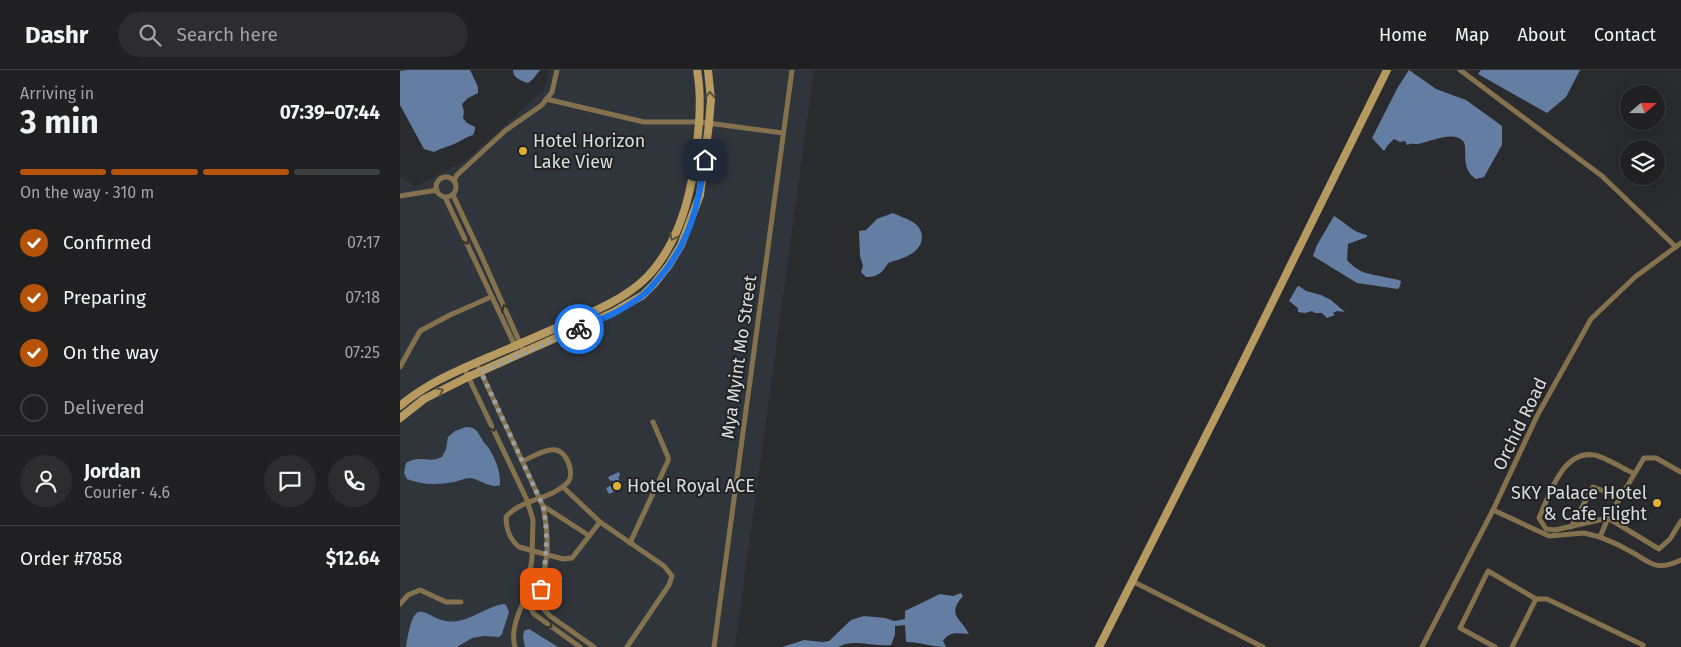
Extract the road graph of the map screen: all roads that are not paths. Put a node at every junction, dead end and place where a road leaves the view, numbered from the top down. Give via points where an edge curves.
1 (557, 70) edge
2 (698, 70) edge
3 (708, 70) edge
4 (792, 70) edge
5 (1387, 70) edge
6 (1460, 70) edge
7 (546, 99) junction
8 (700, 122) junction
9 (710, 124) junction
10 (783, 133) junction
11 (454, 181) junction
12 (437, 190) junction
13 (452, 195) junction
14 (400, 196) edge
15 (445, 197) junction
16 (1678, 245) edge
17 (482, 257) junction
18 (475, 260) junction
19 (491, 297) junction
20 (518, 345) junction
21 (522, 354) junction
22 (476, 363) junction
23 (400, 367) edge
24 (464, 368) junction
25 (481, 372) junction
26 (468, 377) junction
27 (400, 406) edge
28 (400, 418) edge
29 (653, 422) dead end
30 (523, 461) junction
31 (1681, 472) edge
32 (1633, 473) junction
33 (563, 487) junction
34 (1620, 497) junction
35 (540, 498) junction
36 (528, 502) junction
37 (543, 506) junction
38 (1494, 510) junction
39 (1608, 518) junction
40 (1681, 521) edge
41 (600, 522) junction
42 (1571, 526) junction
43 (588, 535) junction
44 (1600, 537) junction
45 (630, 543) junction
46 (532, 551) junction
47 (547, 555) junction
48 (1681, 560) edge
49 (1132, 581) junction
50 (527, 593) junction
51 (1536, 598) junction
52 (461, 602) dead end
53 (400, 604) edge
54 (1635, 644) edge
55 (1643, 645) dead end
56 (515, 647) edge
57 (580, 647) edge
58 (594, 647) edge
59 (627, 647) edge
60 (714, 647) edge
61 (1099, 647) edge
62 (1263, 647) edge
63 (1422, 647) edge
64 (1497, 647) edge
65 (1512, 647) edge

1 - 7 street via 552,92
2 - 8 main road
9 -> 3 main road
4 - 10 street, Mya Myint Mo Street
5 - 49 main road
6 - 16 street via 1602,176
7 - 8 street via 644,122
7 - 11 street via 506,130
8 - 9 street
8 -> 20 main road via 690,193 681,220 660,260 646,278 608,305
9 - 10 street
9 - 21 main road via 700,195 685,237 669,266 643,295 630,303
10 - 60 street, Mya Myint Mo Street
11 - 12 street via 448,177 440,180
11 - 13 street via 456,188
12 - 14 street
12 - 15 street
13 - 15 street
13 - 17 street
15 -> 18 street
16 - 38 street, Orchid Road via 1635,277 1591,319 1537,416
17 - 18 street
20 -> 17 street
18 - 19 street
19 - 20 street
19 - 23 street via 420,331
20 - 21 street
20 - 22 main road
21 - 25 main road
22 - 24 main road
22 - 25 street
24 - 26 street
24 - 27 main road via 418,391
25 - 26 main road
25 - 30 street
28 -> 26 main road via 424,399
26 -> 36 street
29 - 45 street via 668,461
30 - 33 street via 551,450 558,451 564,455 572,475
30 - 35 street
31 - 32 street via 1656,458 1644,458
32 - 34 street
32 - 42 street via 1594,455 1570,462 1560,472 1539,518 1546,529
33 - 35 street
33 - 41 street
34 - 39 street
34 - 42 street via 1593,487
35 - 36 street
35 - 37 street
36 - 46 street via 533,520
36 - 46 street via 509,513 506,521 514,543
37 - 43 street
37 - 47 street
38 - 44 street via 1549,536 1584,533
38 - 63 street, Orchid Road
39 - 40 street via 1659,549
39 - 42 street
39 - 44 street
41 - 43 street
41 - 45 street
43 - 47 street via 573,557 563,559
44 - 48 street via 1654,566 1668,566
45 - 59 street via 664,566 672,576
46 - 47 street
46 - 50 street
47 - 58 street via 541,589 542,607
49 - 61 main road
49 - 62 street
50 - 56 street via 515,624
50 -> 57 street via 528,604 534,614
51 - 54 street via 1547,599
51 - 64 street via 1488,571 1460,628
51 - 65 street
52 - 53 street via 446,602 420,590 408,595
54 - 55 street

